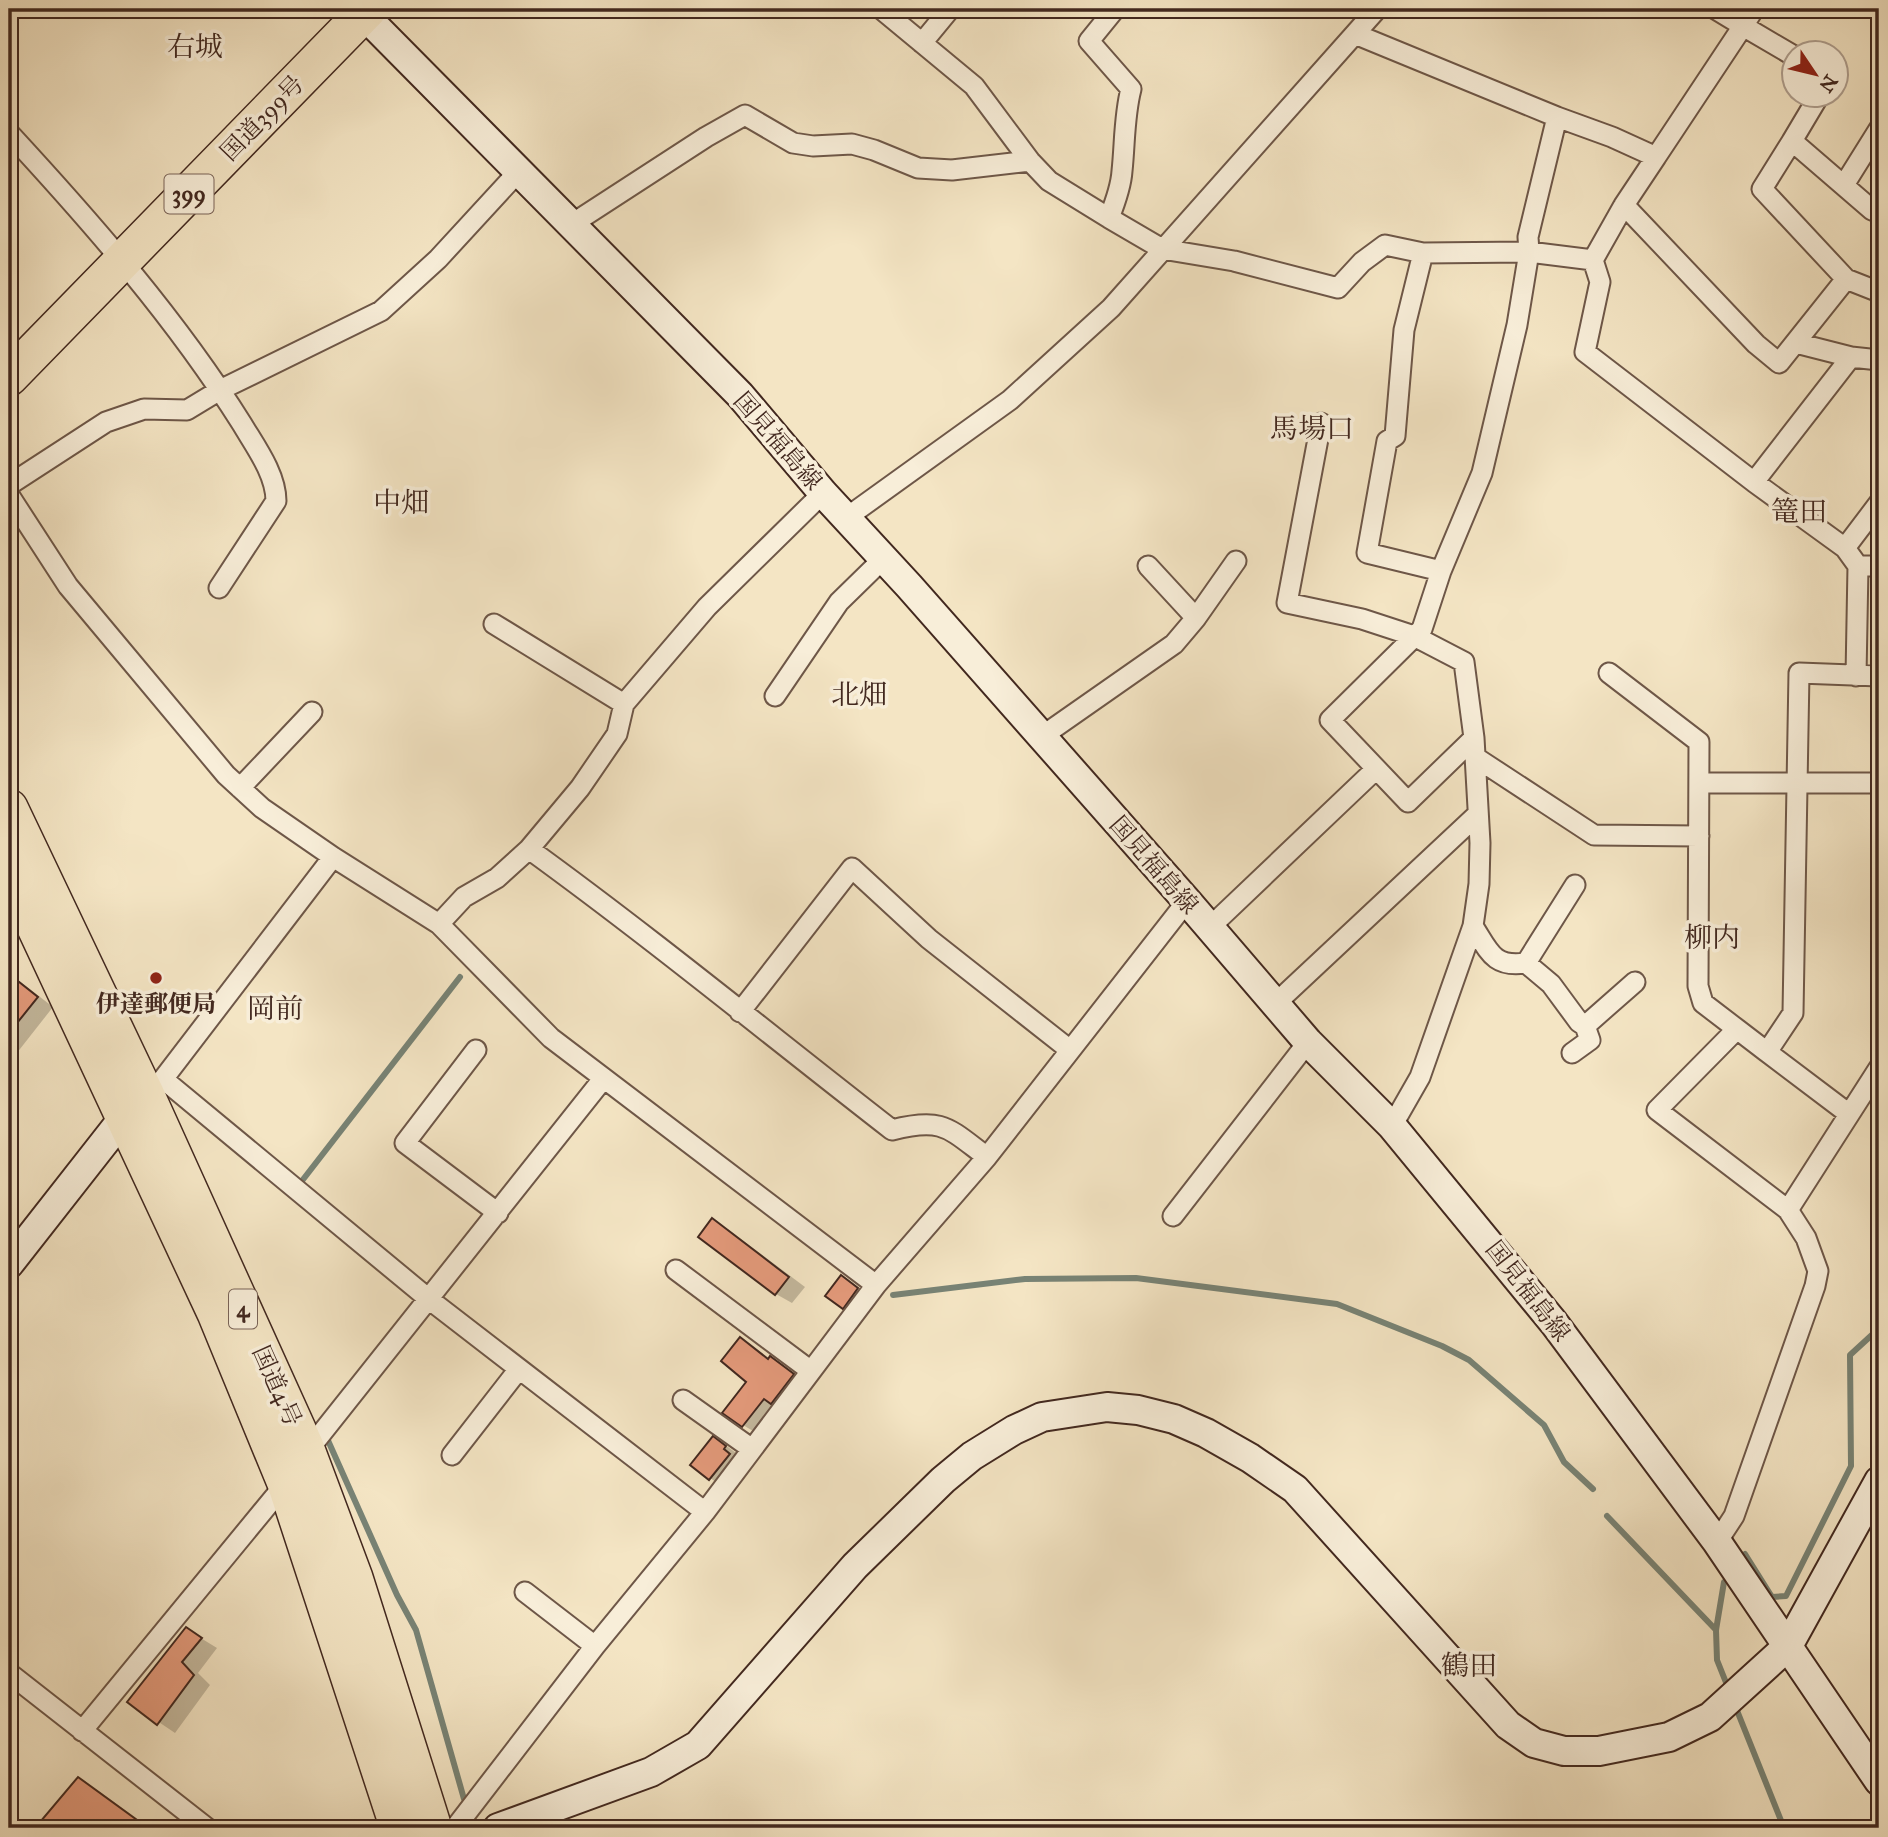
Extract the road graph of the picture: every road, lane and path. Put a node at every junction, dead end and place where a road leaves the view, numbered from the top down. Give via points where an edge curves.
1 (881, 9) edge
2 (950, 9) edge
3 (1115, 9) edge
4 (1377, 9) edge
5 (1715, 9) edge
6 (1754, 9) edge
7 (363, 10) edge
8 (1743, 26) junction
9 (1355, 34) junction
10 (922, 43) junction
11 (1780, 48) edge
12 (1812, 108) edge
13 (1557, 117) junction
14 (1879, 129) edge
15 (9, 133) edge
16 (1792, 141) junction
17 (1656, 157) junction
18 (1030, 161) junction
19 (518, 172) junction
20 (1844, 184) junction
21 (1624, 205) junction
22 (1879, 213) edge
23 (1109, 218) junction
24 (572, 224) junction
25 (1162, 249) junction
26 (1529, 252) junction
27 (1423, 253) junction
28 (1593, 260) junction
29 (123, 262) junction
30 (1846, 279) junction
31 (1879, 292) edge
32 (1796, 343) junction
33 (1851, 357) junction
34 (1879, 360) edge
35 (9, 377) edge
36 (220, 390) junction
37 (1321, 423) dead end
38 (1754, 482) junction
39 (9, 485) edge
40 (823, 493) junction
41 (9, 495) edge
42 (1879, 503) edge
43 (846, 518) junction
44 (1845, 548) junction
45 (884, 558) junction
46 (1236, 561) dead end
47 (1148, 566) dead end
48 (1858, 566) junction
49 (1879, 566) edge
50 (1441, 571) junction
51 (219, 588) dead end
52 (1196, 618) junction
53 (494, 624) dead end
54 (1414, 636) junction
55 (1609, 673) dead end
56 (1856, 676) junction
57 (1879, 676) edge
58 (775, 696) dead end
59 (624, 704) junction
60 (312, 712) dead end
61 (1041, 737) junction
62 (1474, 747) junction
63 (1376, 769) junction
64 (1699, 783) junction
65 (1795, 783) junction
66 (1879, 783) edge
67 (240, 788) junction
68 (9, 808) edge
69 (1478, 814) junction
70 (1699, 836) junction
71 (529, 849) junction
72 (333, 857) junction
73 (9, 870) edge
74 (1575, 885) dead end
75 (1187, 901) junction
76 (439, 925) junction
77 (1474, 926) junction
78 (1209, 928) junction
79 (1526, 963) junction
80 (1635, 982) dead end
81 (1276, 1003) junction
82 (740, 1012) junction
83 (1586, 1026) junction
84 (1737, 1030) junction
85 (1308, 1041) junction
86 (477, 1050) dead end
87 (1070, 1051) junction
88 (1767, 1052) junction
89 (1572, 1053) dead end
90 (1879, 1068) edge
91 (603, 1079) junction
92 (145, 1098) junction
93 (1849, 1114) junction
94 (1392, 1126) junction
95 (987, 1157) junction
96 (1788, 1210) junction
97 (498, 1213) junction
98 (1172, 1216) dead end
99 (9, 1264) edge
100 (676, 1270) dead end
101 (876, 1285) junction
102 (434, 1299) junction
103 (519, 1369) junction
104 (811, 1371) junction
105 (683, 1401) dead end
106 (305, 1447) junction
107 (752, 1449) junction
108 (452, 1455) dead end
109 (1879, 1481) edge
110 (286, 1483) junction
111 (705, 1512) junction
112 (1717, 1542) junction
113 (524, 1592) dead end
114 (595, 1646) junction
115 (1787, 1646) junction
116 (9, 1673) edge
117 (82, 1731) junction
118 (1879, 1781) edge
119 (207, 1828) edge
120 (399, 1828) edge
121 (433, 1828) edge
122 (455, 1828) edge
123 (498, 1828) edge

1 - 10 street
2 - 10 street
3 - 23 street via 1089,41 1131,89 1125,111 1122,172
4 - 9 street
5 - 8 street
6 - 8 street
7 - 19 main road, 国見福島線
7 - 29 highway, 国道399号 / 399
8 - 11 street
8 - 17 street
9 - 13 street
9 - 25 street
10 - 18 street via 974,86
12 - 16 street
13 - 17 street
13 - 26 street via 1528,237
14 - 20 street
15 - 29 street
16 - 20 street
16 - 30 street via 1762,190
17 - 21 street
18 - 23 street via 1049,181
18 - 24 street via 952,170 918,168 852,144 793,143 745,115
19 - 24 main road, 国見福島線
19 - 36 street via 438,259 381,311
20 - 22 street
21 - 28 street
21 - 32 street via 1779,363
23 - 25 street
24 - 40 main road, 国見福島線 via 740,395
25 - 27 street via 1234,261 1338,288 1385,245
25 - 43 street via 1111,308 1010,400
26 - 27 street
26 - 28 street
26 - 50 street via 1482,473
27 - 50 street via 1404,330 1395,436 1387,442 1367,553
28 - 38 street via 1600,282 1585,352
29 - 35 highway, 国道399号 / 399
29 - 36 street
30 - 31 street
30 - 32 street
32 - 33 street
33 - 34 street
33 - 38 street
36 - 39 street via 187,410 144,409 106,422
36 - 51 street via 261,455 276,500
37 - 54 street via 1287,603
38 - 44 street
40 - 43 main road, 国見福島線
40 - 59 street via 707,607
41 - 67 street via 68,586
42 - 44 street
43 - 45 main road, 国見福島線
44 - 48 street
45 - 58 street via 839,602
45 - 61 main road, 国見福島線
46 - 52 street
47 - 52 street
48 - 49 street
48 - 56 street
50 - 54 street via 1422,629
52 - 61 street via 1174,644
53 - 59 street
54 - 62 street via 1464,662
54 - 63 street via 1329,720
55 - 64 street via 1699,742
56 - 57 street
56 - 65 street via 1798,673
59 - 71 street via 617,734
60 - 67 street
61 - 75 main road, 国見福島線
62 - 63 street via 1408,802
62 - 69 street
62 - 70 street via 1594,835
63 - 78 street
64 - 65 street
64 - 70 street
65 - 66 street
65 - 88 street via 1793,1013
67 - 72 street
68 - 92 highway, 国道4号 / 4
69 - 77 street
69 - 81 street
70 - 84 street via 1698,986 1703,1003
71 - 76 street via 497,878 464,897
71 - 82 street
72 - 76 street
72 - 92 street
73 - 92 highway, 国道4号 / 4
74 - 79 street
75 - 78 main road, 国見福島線
75 - 87 street
76 - 91 street via 551,1038
77 - 79 street via 1490,954 1509,966
77 - 94 street via 1420,1077
78 - 81 main road, 国見福島線
79 - 83 street via 1551,984
80 - 83 street
81 - 85 main road, 国見福島線
82 - 87 street via 852,868 929,939
82 - 95 street via 892,1130 918,1124 945,1126
83 - 89 street via 1590,1040
84 - 88 street
84 - 96 street via 1657,1110
85 - 94 main road, 国見福島線
85 - 98 street
86 - 97 street via 405,1143
87 - 95 street
88 - 93 street
90 - 93 street
91 - 97 street
91 - 101 street
92 - 99 main road
92 - 102 street
92 - 106 highway, 国道4号 / 4
92 - 110 highway, 国道4号 / 4 via 216,1313
93 - 96 street
94 - 112 main road, 国見福島線 via 1555,1323
95 - 101 street
96 - 112 street via 1806,1238 1818,1271 1815,1286 1734,1516
97 - 102 street
100 - 104 street
101 - 104 street
102 - 103 street
102 - 106 street via 317,1440
103 - 108 street
103 - 111 street
104 - 107 street
105 - 107 street
106 - 121 highway, 国道4号 / 4 via 354,1578
107 - 111 street
109 - 115 main road
110 - 117 street
110 - 120 highway, 国道4号 / 4
111 - 114 street
112 - 115 main road, 国見福島線
113 - 114 street
114 - 122 street
115 - 118 main road, 国見福島線
115 - 123 main road via 1710,1717 1669,1737 1599,1751 1564,1751 1534,1743 1508,1725 1295,1489 1250,1458 1174,1419 1107,1407 1077,1410 1042,1417 1014,1430 943,1480 855,1566 698,1745 652,1772
116 - 117 street
117 - 119 street

